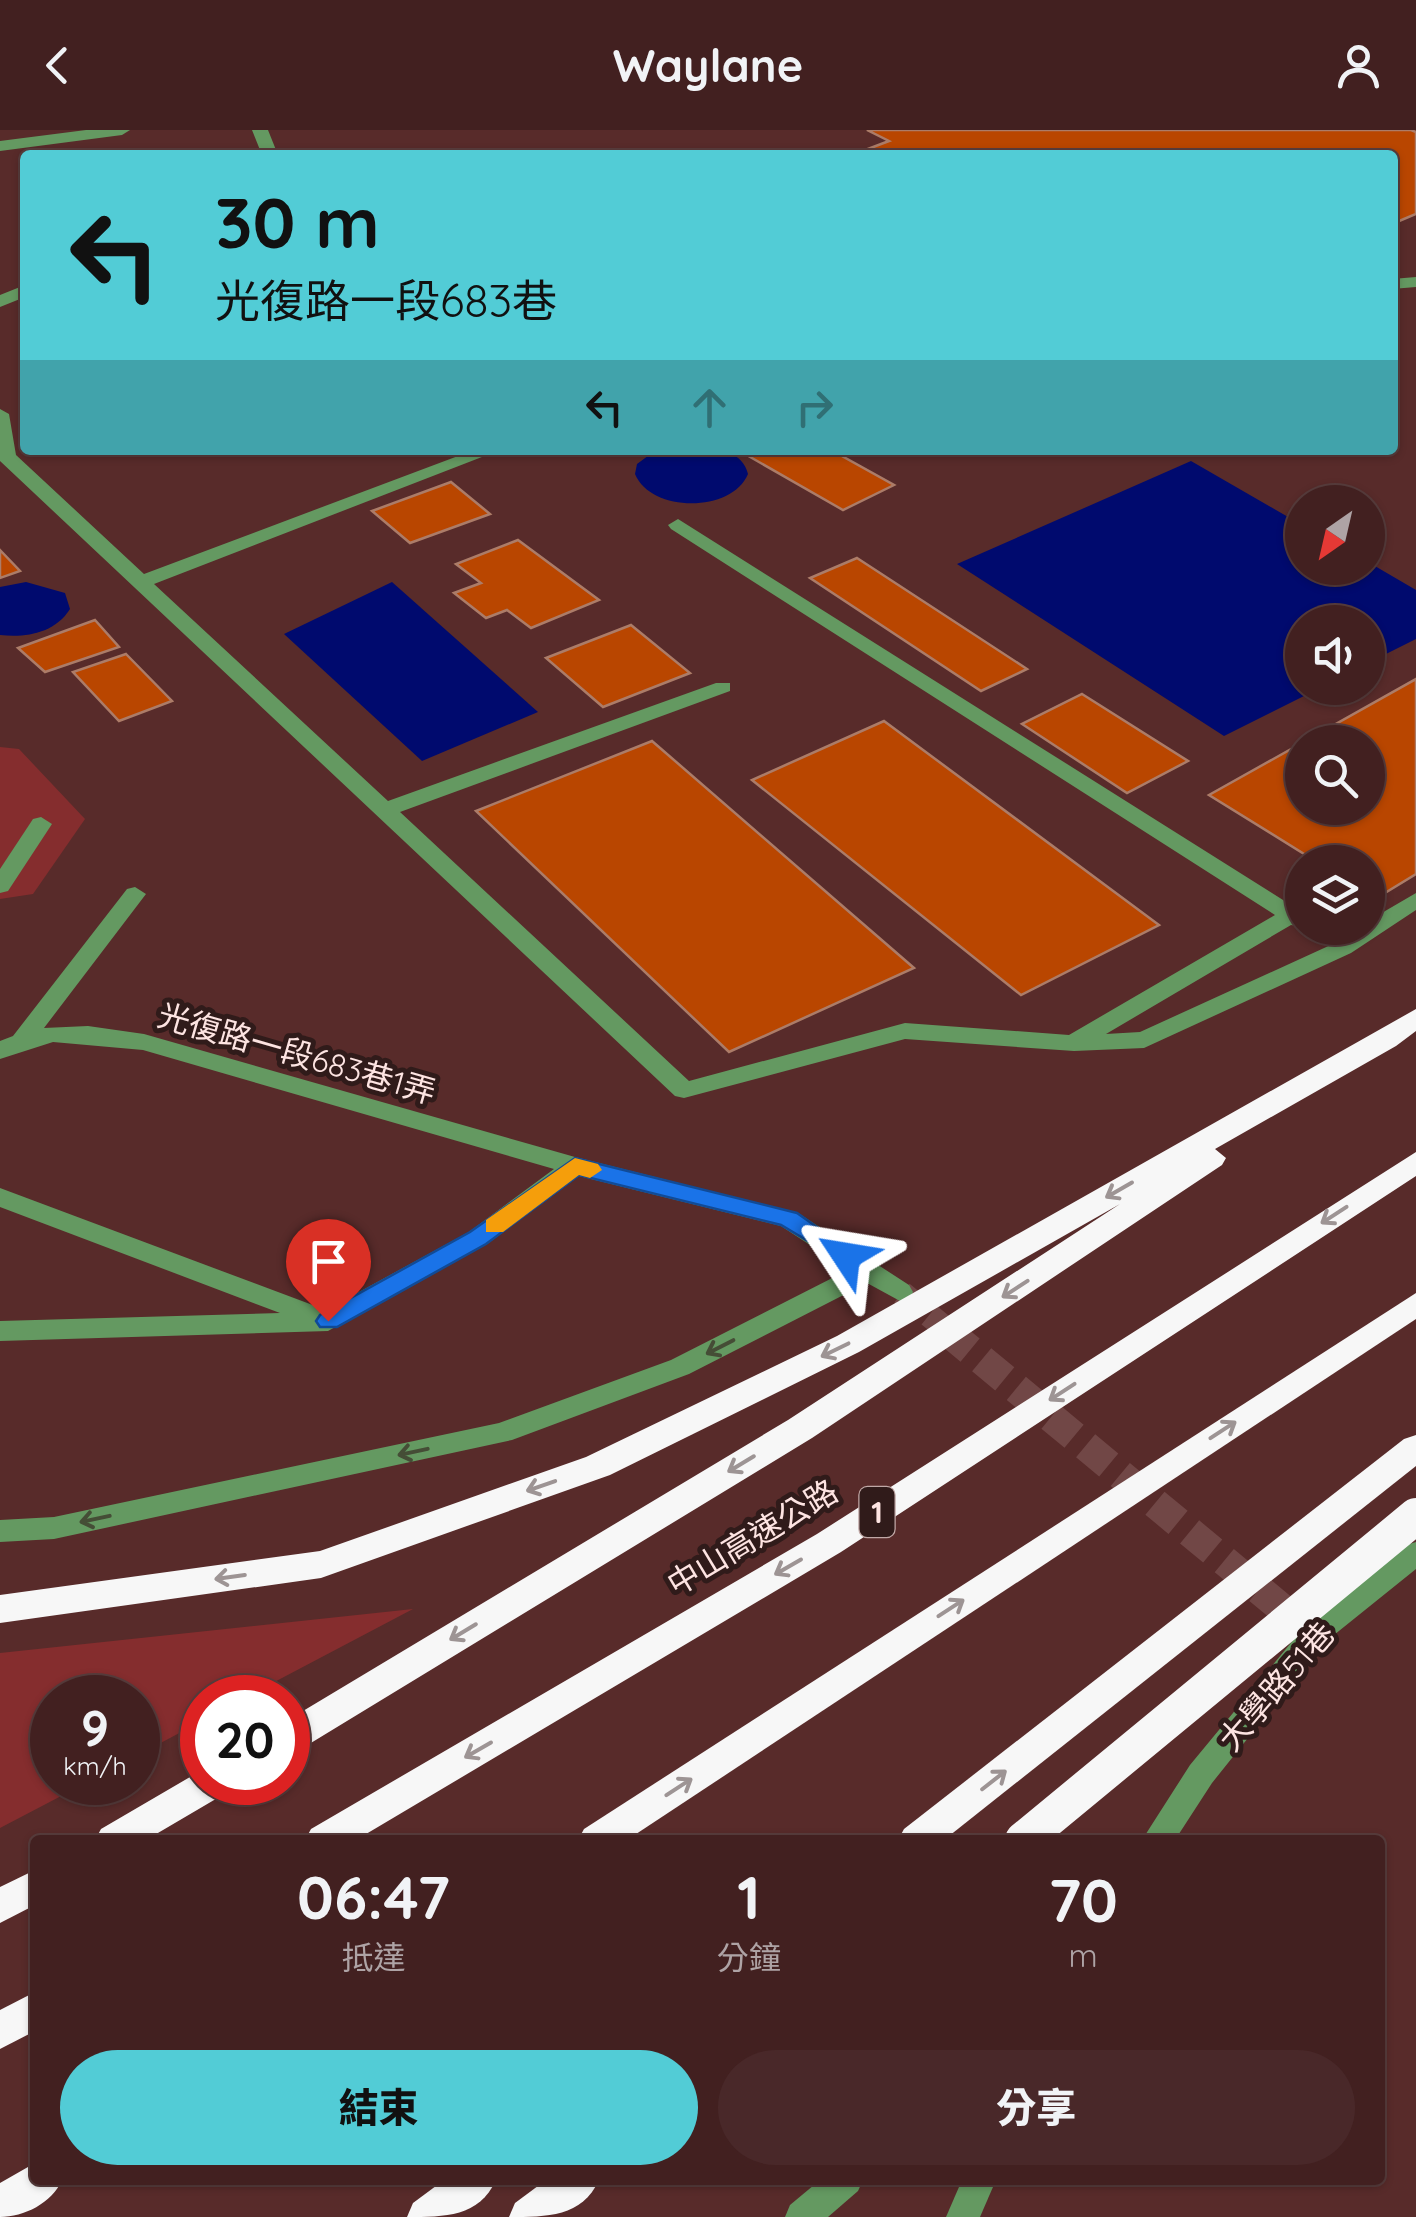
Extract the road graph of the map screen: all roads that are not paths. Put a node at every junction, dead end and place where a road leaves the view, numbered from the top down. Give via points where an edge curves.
1 (110, 130) edge
2 (122, 130) edge
3 (0, 143) edge
4 (0, 414) edge
5 (478, 455) edge
6 (678, 525) dead end
7 (140, 582) junction
8 (724, 687) dead end
9 (385, 810) junction
10 (41, 824) dead end
11 (0, 886) edge
12 (134, 894) dead end
13 (1416, 900) edge
14 (1285, 910) edge
15 (1285, 930) edge
16 (1338, 945) edge
17 (1343, 948) junction
18 (1416, 1018) edge
19 (26, 1036) junction
20 (1386, 1039) junction
21 (1074, 1043) junction
22 (0, 1051) edge
23 (1416, 1162) edge
24 (575, 1166) junction
25 (0, 1197) edge
26 (869, 1271) junction
27 (900, 1292) tunnel mouth
28 (1416, 1304) edge
29 (328, 1321) junction
30 (0, 1331) edge
31 (1416, 1448) edge
32 (1416, 1516) edge
33 (0, 1531) edge
34 (1416, 1553) edge
35 (0, 1609) edge
36 (310, 1725) edge
37 (180, 1801) edge
38 (123, 1835) edge
39 (333, 1835) edge
40 (606, 1835) edge
41 (923, 1835) edge
42 (1029, 1835) edge
43 (1161, 1835) edge
44 (30, 1889) edge
45 (0, 1906) edge
46 (30, 2013) edge
47 (0, 2031) edge
48 (34, 2185) edge
49 (470, 2185) edge
50 (572, 2185) edge
51 (840, 2185) edge
52 (977, 2185) edge
53 (0, 2205) edge
54 (428, 2217) edge
55 (530, 2217) edge
56 (802, 2217) edge
57 (963, 2217) edge

1 - 3 street
2 - 3 street
4 - 7 street via 7,458
5 - 7 street
6 - 14 street
7 - 9 street
8 - 9 street
9 - 21 street via 684,1090 905,1031
10 - 11 street
12 - 19 street
13 - 17 street
15 - 21 street
16 - 17 street
17 - 21 street via 1144,1040
18 - 20 highway
19 - 22 street, 光復路一段683巷1弄
19 - 24 street, 光復路一段683巷1弄 via 75,1031 144,1042
20 -> 35 highway via 848,1344 598,1466 321,1564
20 -> 36 highway via 800,1429
23 -> 39 highway, 中山高速公路 / 1 via 829,1543
24 - 26 street, 光復路一段683巷1弄 via 789,1219
24 - 29 street via 478,1238
25 - 29 street
26 - 27 street, 光復路一段683巷1弄
26 -> 33 street via 680,1367 502,1433 54,1528
40 -> 28 highway
29 - 30 street
41 -> 31 highway
32 - 42 highway, bridge
34 - 43 street, 大學路51巷 via 1314,1635 1200,1774
37 - 38 highway
44 - 45 highway
46 - 47 highway
48 - 53 highway
49 - 54 highway
50 - 55 highway
51 - 56 street
52 - 57 street

